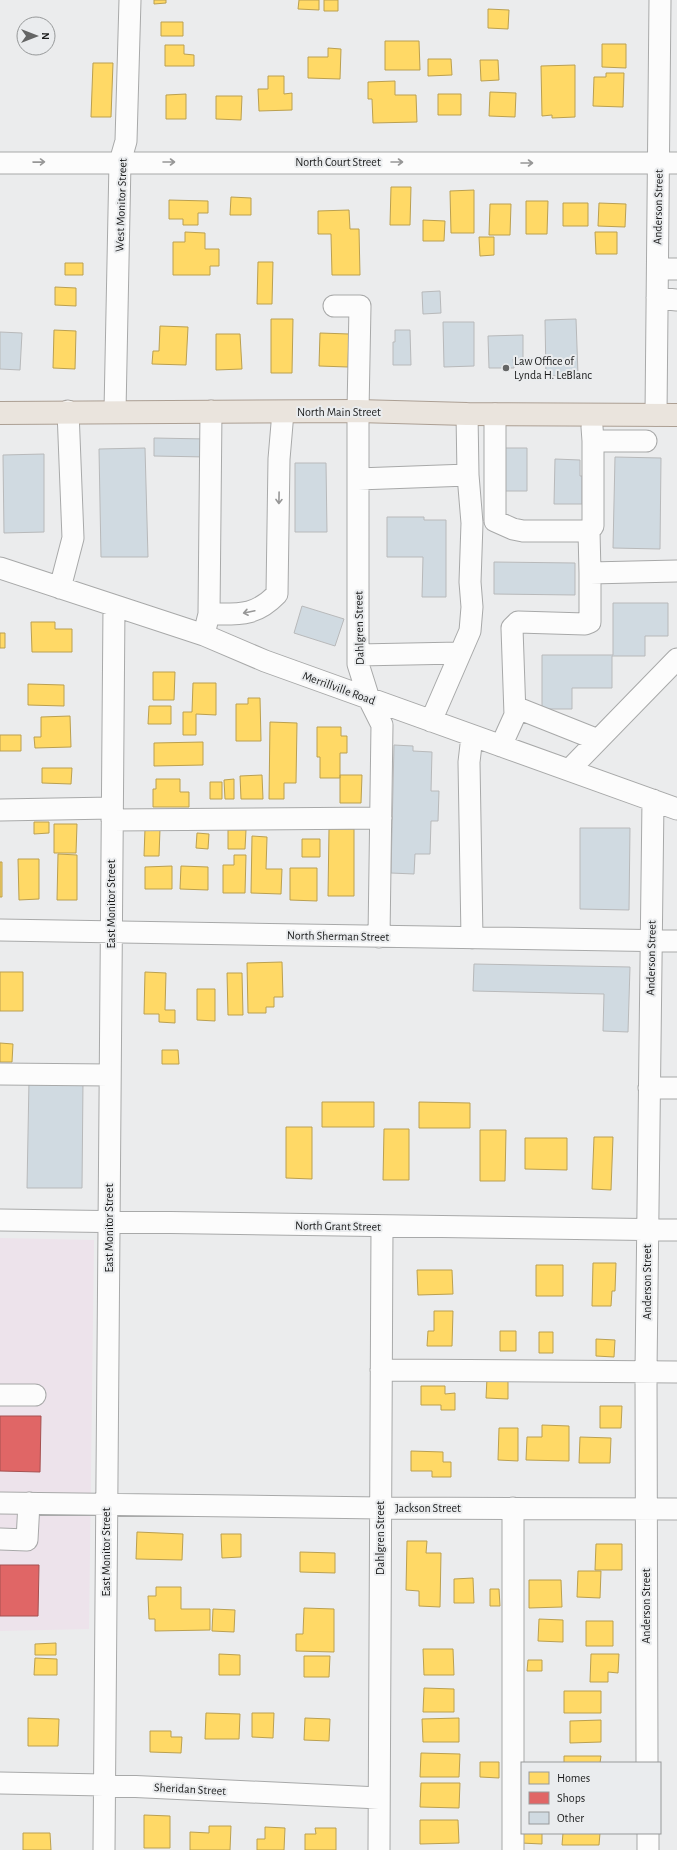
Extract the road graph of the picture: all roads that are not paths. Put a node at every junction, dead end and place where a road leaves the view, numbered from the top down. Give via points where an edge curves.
1 (130, 0) edge
2 (660, 0) edge
3 (120, 162) junction
4 (0, 163) edge
5 (668, 163) edge
6 (667, 269) edge
7 (667, 299) edge
8 (334, 306) dead end
9 (211, 411) junction
10 (358, 411) junction
11 (68, 412) junction
12 (115, 412) junction
13 (283, 412) junction
14 (0, 413) edge
15 (467, 414) junction
16 (495, 414) junction
17 (592, 415) junction
18 (656, 415) junction
19 (677, 415) edge
20 (593, 441) junction
21 (646, 441) dead end
22 (468, 475) junction
23 (358, 479) junction
24 (589, 532) junction
25 (0, 568) edge
26 (677, 571) edge
27 (590, 573) junction
28 (60, 588) junction
29 (114, 606) junction
30 (209, 614) junction
31 (204, 636) junction
32 (460, 653) junction
33 (358, 655) junction
34 (677, 659) edge
35 (369, 699) junction
36 (515, 706) junction
37 (431, 721) junction
38 (472, 736) junction
39 (598, 740) junction
40 (501, 746) junction
41 (569, 770) junction
42 (653, 800) junction
43 (677, 809) edge
44 (0, 810) edge
45 (112, 814) junction
46 (381, 818) junction
47 (0, 930) edge
48 (111, 932) junction
49 (379, 937) junction
50 (472, 938) junction
51 (652, 941) junction
52 (677, 941) edge
53 (0, 1074) edge
54 (109, 1075) junction
55 (649, 1088) junction
56 (677, 1088) edge
57 (0, 1220) edge
58 (109, 1222) junction
59 (382, 1227) junction
60 (647, 1230) junction
61 (677, 1230) edge
62 (381, 1370) junction
63 (646, 1371) junction
64 (677, 1372) edge
65 (0, 1395) edge
66 (35, 1395) dead end
67 (0, 1503) edge
68 (29, 1503) junction
69 (106, 1505) junction
70 (381, 1508) junction
71 (513, 1508) junction
72 (646, 1508) junction
73 (677, 1509) edge
74 (0, 1539) edge
75 (647, 1762) edge
76 (0, 1783) edge
77 (104, 1785) junction
78 (379, 1798) junction
79 (648, 1834) edge
80 (104, 1850) edge
81 (379, 1850) edge
82 (513, 1850) edge
83 (648, 1850) edge

1 - 3 street, West Monitor Street via 126,141
2 - 5 street, Anderson Street
4 -> 3 street, North Court Street
3 -> 5 street, North Court Street
3 - 12 street, West Monitor Street
5 - 6 street, Anderson Street
6 - 7 street, Anderson Street
7 - 18 street, Anderson Street
8 - 10 street, Dahlgren Street via 360,306
9 - 12 main road, North Main Street
9 - 13 main road, North Main Street
9 - 30 street
10 - 13 main road, North Main Street
10 - 15 main road, North Main Street
10 - 23 street, Dahlgren Street
11 - 12 main road, North Main Street
11 - 14 main road, North Main Street
11 - 28 street via 73,538
13 -> 30 street via 279,459 277,594 253,612
15 - 16 main road, North Main Street
15 - 22 street
16 - 17 main road, North Main Street
16 - 24 street via 494,521 523,531
17 - 18 main road, North Main Street
17 - 20 street
18 - 19 main road, North Main Street
20 - 21 street
20 - 24 street via 593,526
22 - 23 street
22 - 32 street via 472,523 472,607 470,631
23 - 33 street, Dahlgren Street
24 - 27 street
25 - 28 street, Merrillville Road
26 - 27 street
27 - 36 street via 590,622 518,622 512,628
28 - 29 street, Merrillville Road
29 - 31 street, Merrillville Road
29 - 45 street, East Monitor Street
30 - 31 street
31 - 35 street, Merrillville Road
32 - 33 street
32 - 37 street
33 - 35 street, Dahlgren Street via 358,664
34 - 39 street
35 - 37 street, Merrillville Road
35 - 46 street, Dahlgren Street via 382,724
36 - 39 street
36 - 40 street via 515,715
37 - 38 street, Merrillville Road
38 - 40 street, Merrillville Road
38 - 50 street via 469,762
39 - 41 street
40 - 41 street, Merrillville Road
41 - 42 street, Merrillville Road
42 - 43 street, Merrillville Road
42 - 51 street, Anderson Street
44 - 45 street
45 - 46 street
45 - 48 street, East Monitor Street
46 - 49 street, Dahlgren Street
47 - 48 street, North Sherman Street
48 - 49 street, North Sherman Street
48 - 54 street, East Monitor Street
49 - 50 street, North Sherman Street
50 - 51 street, North Sherman Street
51 - 52 street, North Sherman Street
51 - 55 street, Anderson Street
53 - 54 street
54 - 58 street, East Monitor Street
55 - 56 street
55 - 60 street, Anderson Street
57 - 58 street, North Grant Street
58 - 59 street, North Grant Street
58 - 69 street, East Monitor Street
59 - 60 street, North Grant Street
59 - 62 street, Dahlgren Street
60 - 61 street, North Grant Street
60 - 63 street, Anderson Street
62 - 63 street
62 - 70 street, Dahlgren Street
63 - 64 street
63 - 72 street, Anderson Street
65 - 66 street
67 - 68 street, Jackson Street
68 - 69 street, Jackson Street
68 - 74 street via 27,1540
69 - 70 street, Jackson Street
69 - 77 street, East Monitor Street
70 - 71 street, Jackson Street
70 - 78 street, Dahlgren Street
71 - 72 street, Jackson Street
71 - 82 street
72 - 73 street, Jackson Street
72 - 75 street, Anderson Street
76 - 77 street, Sheridan Street
77 - 78 street, Sheridan Street
77 - 80 street, East Monitor Street
78 - 81 street, Dahlgren Street
79 - 83 street

